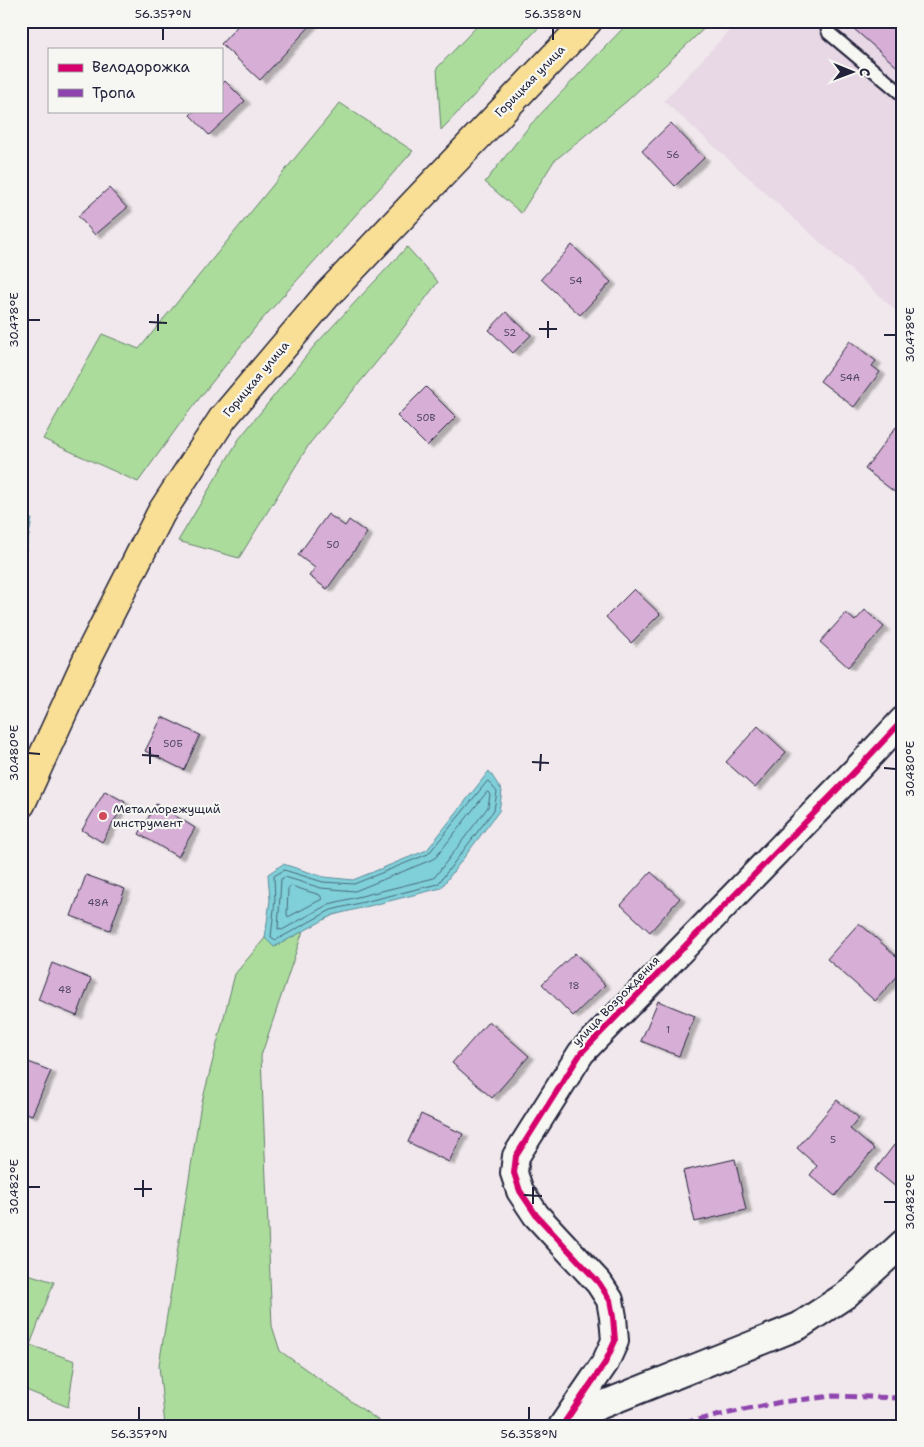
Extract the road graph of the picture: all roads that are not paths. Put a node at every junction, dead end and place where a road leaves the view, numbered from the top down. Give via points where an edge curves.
1 (588, 21) edge
2 (825, 21) edge
3 (903, 95) edge
4 (903, 720) edge
5 (21, 804) edge
6 (903, 1243) edge
7 (565, 1422) edge

1 - 5 main road, Горицкая улица via 327,295 222,418 161,512 90,652
2 - 3 lane via 829,33
4 - 7 street, улица Возрождения via 581,1053 516,1156 514,1173 520,1191 536,1215 599,1283 610,1300 615,1340 605,1363
6 - 7 street via 846,1294 799,1326

